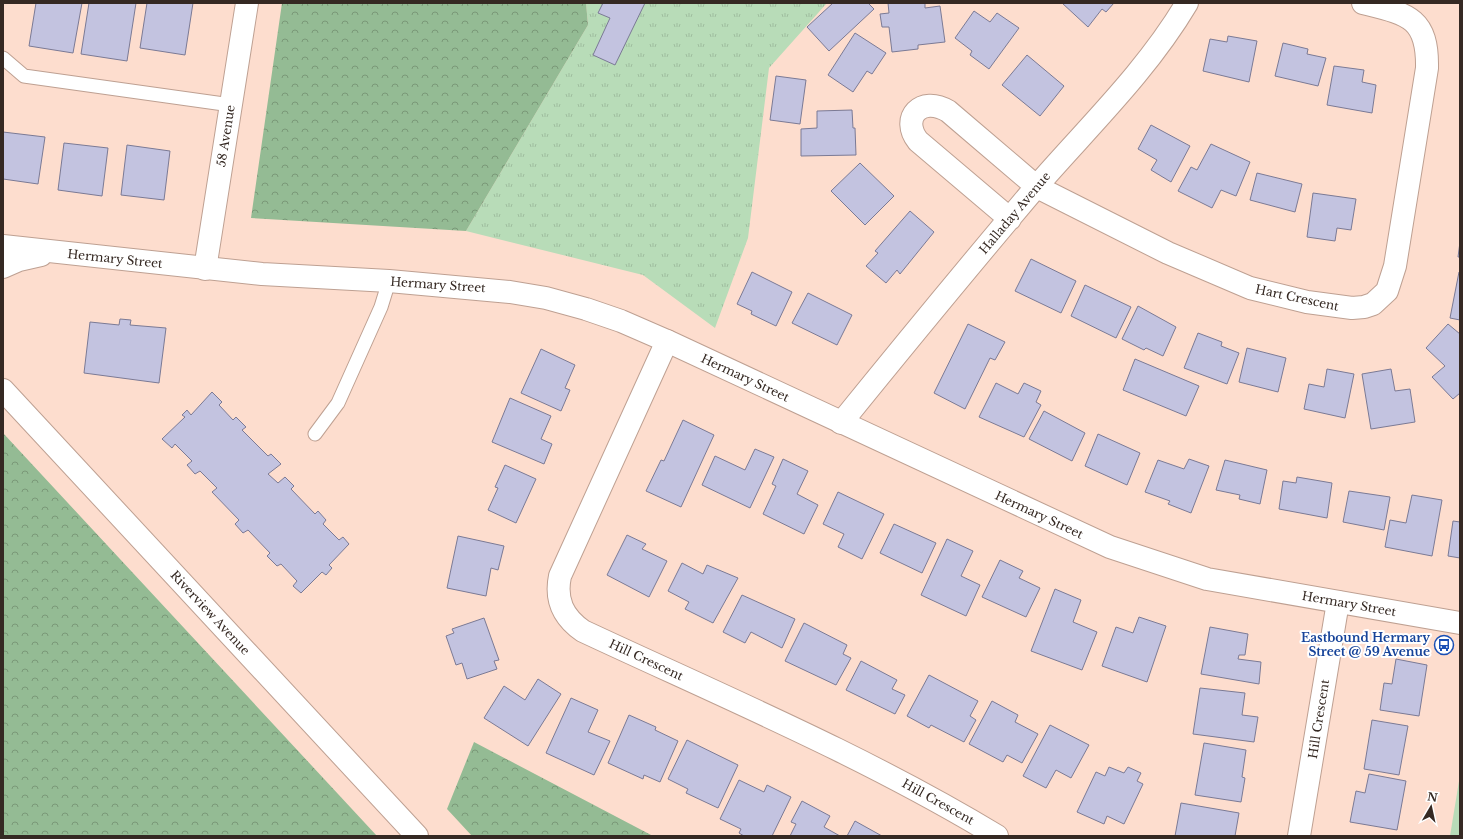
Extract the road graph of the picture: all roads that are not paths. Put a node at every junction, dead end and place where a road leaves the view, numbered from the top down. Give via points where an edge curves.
1 (247, 3) edge
2 (1188, 3) edge
3 (1364, 3) edge
4 (3, 58) edge
5 (231, 105) junction
6 (1037, 187) junction
7 (1010, 219) junction
8 (3, 246) edge
9 (52, 252) junction
10 (3, 267) edge
11 (205, 269) junction
12 (388, 282) junction
13 (667, 341) junction
14 (3, 390) edge
15 (841, 423) junction
16 (315, 434) dead end
17 (1338, 602) junction
18 (1460, 623) edge
19 (417, 836) edge
20 (997, 836) edge
21 (1299, 836) edge

1 - 5 street, 58 Avenue
2 - 6 street, Halladay Avenue via 1144,66
3 - 6 street, Hart Crescent via 1396,12 1417,24 1427,54 1427,68 1394,266 1387,291 1373,304 1352,308 1308,302 1250,288 1168,253
4 - 5 lane via 24,76
5 - 11 street, 58 Avenue
6 - 7 street, Halladay Avenue
6 - 7 street, Hart Crescent via 948,111 938,105 929,104 916,112 912,120 912,129 918,141
7 - 15 street, Halladay Avenue
8 - 9 street, Hermary Street
9 - 10 street
9 - 11 street, Hermary Street
11 - 12 street, Hermary Street
12 - 13 street, Hermary Street via 473,288 546,298 622,321
12 - 16 lane via 381,307 338,403
13 - 15 street, Hermary Street
13 - 20 street, Hill Crescent via 560,576 558,597 566,616 583,631 833,747 935,800
14 - 19 street, Riverview Avenue
15 - 17 street, Hermary Street via 1116,549 1207,579
17 - 18 street, Hermary Street
17 - 21 street, Hill Crescent

